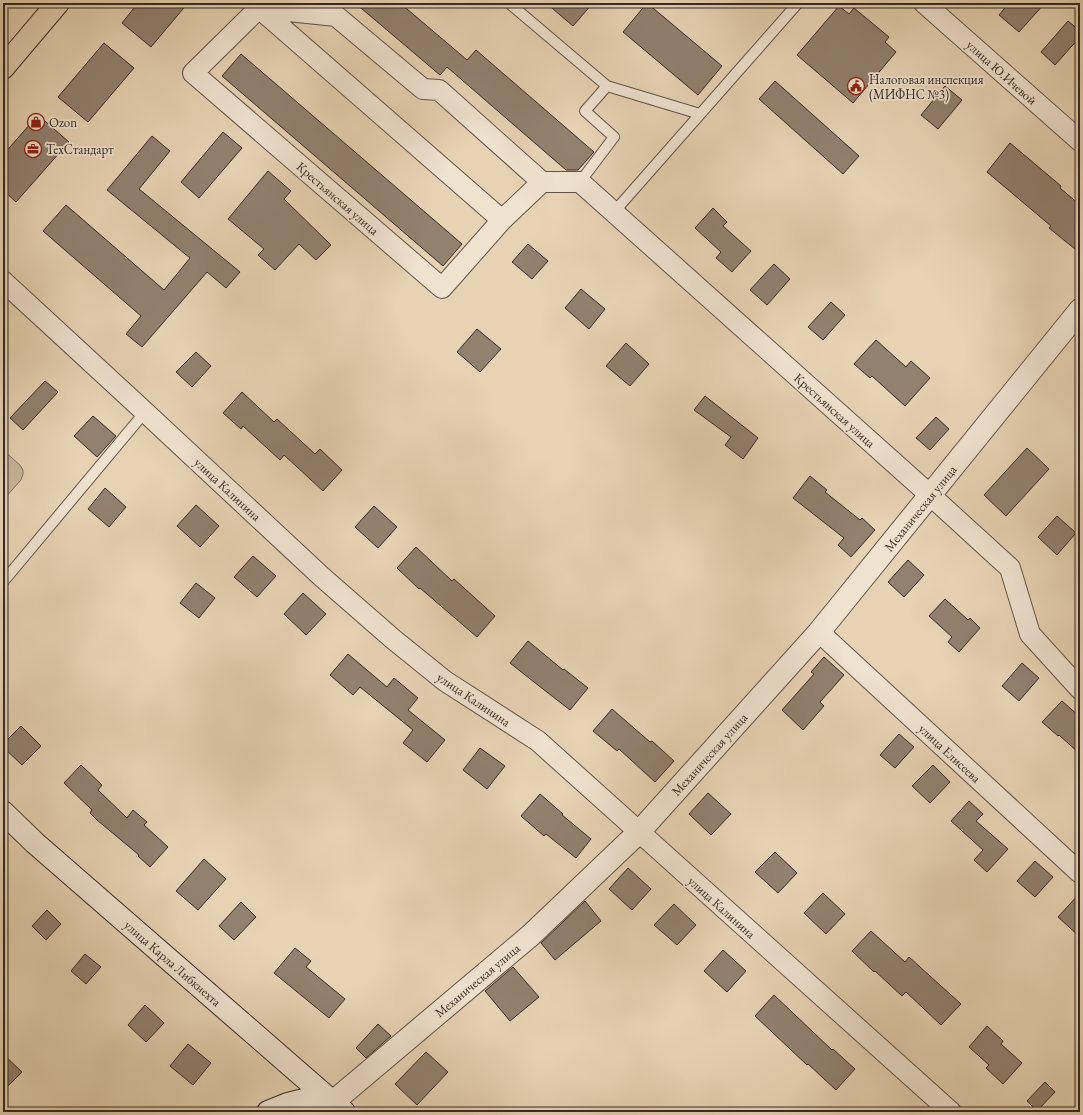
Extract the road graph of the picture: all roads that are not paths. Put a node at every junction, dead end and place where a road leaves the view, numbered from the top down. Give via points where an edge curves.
1 (58, 3) edge
2 (509, 3) edge
3 (798, 3) edge
4 (924, 3) edge
5 (259, 5) edge
6 (3, 68) edge
7 (607, 86) junction
8 (700, 114) junction
9 (1080, 141) edge
10 (542, 182) junction
11 (580, 182) junction
12 (614, 212) junction
13 (502, 220) junction
14 (3, 281) edge
15 (1080, 310) edge
16 (145, 412) junction
17 (930, 495) junction
18 (3, 582) edge
19 (819, 632) junction
20 (1080, 689) edge
21 (3, 812) edge
22 (639, 832) junction
23 (1080, 873) edge
24 (338, 1107) edge
25 (268, 1112) edge
26 (951, 1112) edge

1 - 6 main road
2 - 7 lane
3 - 8 lane
4 - 9 street, улица Ю.Ичевой
5 - 10 street via 336,16 423,89 439,90
5 - 13 street
5 - 13 street, Крестьянская улица via 193,73 442,288
7 - 8 lane
7 - 11 lane via 585,111 614,137
8 - 12 lane
10 - 11 street
10 - 13 street, Крестьянская улица
11 - 12 street, Крестьянская улица
12 - 17 street, Крестьянская улица
14 - 16 street, улица Калинина
15 - 17 street, Механическая улица
16 - 18 lane
16 - 22 street, улица Калинина via 322,577 393,639 444,681 538,741
17 - 19 street, Механическая улица
17 - 20 street, Крестьянская улица via 1010,568 1030,634
19 - 22 street, Механическая улица
19 - 23 street, улица Елисеева
21 - 24 street, улица Карла Либкнехта via 35,843
22 - 24 street, Механическая улица via 531,935
22 - 26 street, улица Калинина
24 - 25 street via 304,1100

